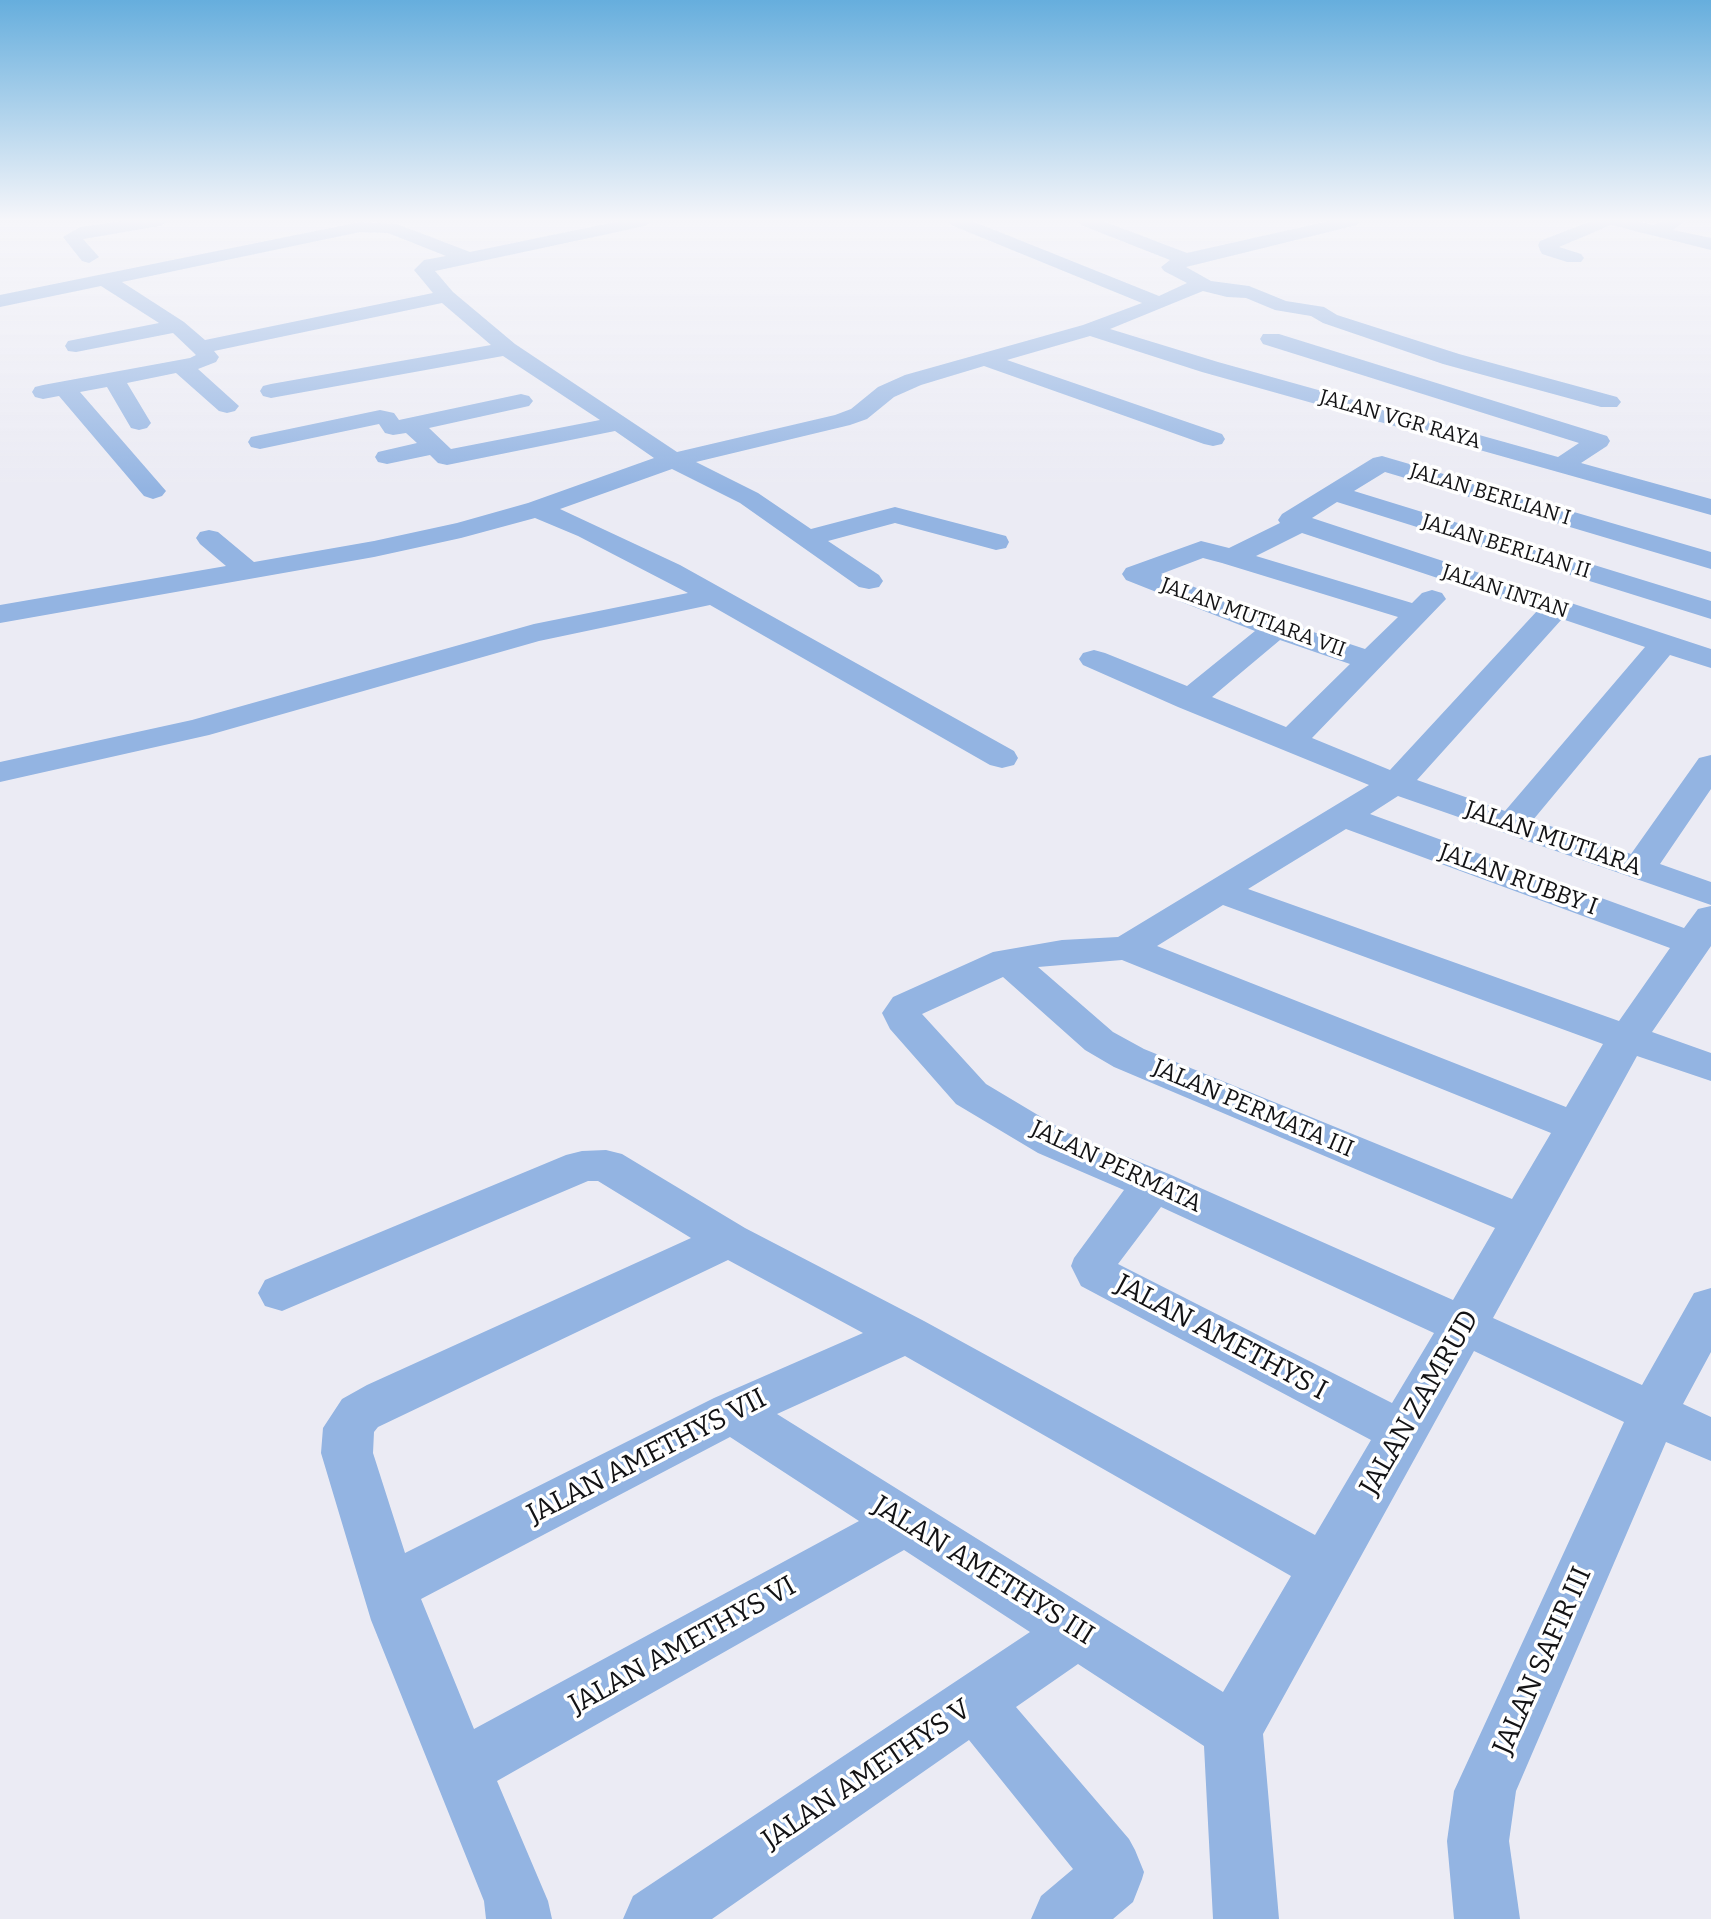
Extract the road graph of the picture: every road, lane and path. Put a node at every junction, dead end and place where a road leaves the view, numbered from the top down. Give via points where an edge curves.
1 (153, 311) edge
2 (379, 311) edge
3 (465, 311) edge
4 (1140, 311) edge
5 (1311, 311) edge
6 (177, 326) junction
7 (1090, 329) junction
8 (284, 331) junction
9 (1271, 339) dead end
10 (305, 344) dead end
11 (76, 346) dead end
12 (201, 347) junction
13 (507, 349) junction
14 (984, 359) junction
15 (181, 366) junction
16 (114, 379) junction
17 (271, 391) dead end
18 (521, 401) dead end
19 (1609, 402) dead end
20 (227, 407) dead end
21 (139, 423) dead end
22 (411, 425) junction
23 (608, 425) junction
24 (1213, 439) dead end
25 (260, 442) dead end
26 (387, 457) dead end
27 (448, 458) junction
28 (673, 460) junction
29 (1562, 465) junction
30 (153, 491) dead end
31 (1333, 493) junction
32 (1711, 507) edge
33 (537, 509) junction
34 (1299, 524) junction
35 (209, 538) dead end
36 (807, 538) junction
37 (996, 541) dead end
38 (1233, 557) junction
39 (1711, 561) edge
40 (250, 572) junction
41 (1711, 576) edge
42 (1459, 577) junction
43 (869, 581) dead end
44 (714, 596) junction
45 (1679, 601) junction
46 (1556, 608) junction
47 (1711, 610) edge
48 (0, 614) edge
49 (1418, 614) junction
50 (1276, 629) junction
51 (1650, 639) junction
52 (1094, 659) dead end
53 (1711, 659) edge
54 (1370, 661) junction
55 (1189, 699) junction
56 (1290, 741) junction
57 (1002, 758) dead end
58 (1711, 765) edge
59 (0, 772) edge
60 (1395, 784) junction
61 (1343, 816) junction
62 (1511, 825) junction
63 (1639, 868) junction
64 (1218, 891) junction
65 (1711, 894) edge
66 (1702, 931) edge
67 (1127, 948) junction
68 (1007, 960) junction
69 (1627, 1038) junction
70 (1711, 1068) edge
71 (1576, 1127) junction
72 (1153, 1185) junction
73 (1523, 1221) junction
74 (729, 1240) junction
75 (282, 1293) dead end
76 (1711, 1306) edge
77 (1463, 1326) junction
78 (907, 1334) junction
79 (732, 1412) junction
80 (1653, 1413) junction
81 (1403, 1433) junction
82 (1711, 1440) edge
83 (906, 1522) junction
84 (1326, 1568) junction
85 (391, 1587) junction
86 (1079, 1631) junction
87 (974, 1701) junction
88 (1233, 1731) junction
89 (460, 1769) junction
90 (519, 1919) edge
91 (656, 1919) edge
92 (1064, 1919) edge
93 (1247, 1919) edge
94 (1487, 1919) edge

1 - 6 street
2 - 8 street
3 - 13 street
4 - 7 street
5 - 19 street via 1444,357
6 - 11 street
6 - 12 street
7 - 14 street
7 - 29 street, JALAN VGR RAYA
8 - 10 street
8 - 12 street
9 - 29 street via 1598,441
12 - 15 street via 208,357 205,361
13 - 17 street
13 - 23 street via 582,396
14 - 24 street
14 - 28 street via 897,386 859,414 842,420
15 - 16 street
15 - 20 street
16 - 21 street
16 - 30 street via 54,390
18 - 22 street
22 - 25 street via 393,428 380,417
22 - 27 street
23 - 27 street
23 - 28 street via 627,449 649,444
26 - 27 street
28 - 33 street
28 - 36 street via 749,498
29 - 32 street, JALAN VGR RAYA
31 - 34 street, JALAN BERLIAN I via 1291,518
31 - 39 street, JALAN BERLIAN I via 1382,463
31 - 45 street, JALAN BERLIAN II
33 - 40 street via 423,539
33 - 44 street
34 - 38 street
34 - 42 street, JALAN INTAN
35 - 40 street
36 - 37 street via 895,515
36 - 43 street
38 - 49 street
38 - 50 street, JALAN MUTIARA VII via 1201,549 1136,574
40 - 48 street
41 - 45 street
42 - 46 street, JALAN INTAN
42 - 49 street
44 - 57 street
44 - 59 street via 534,633 198,728
45 - 47 street, JALAN BERLIAN II
45 - 51 street
46 - 51 street, JALAN INTAN
46 - 60 street, JALAN PERMATA
49 - 54 street
50 - 54 street, JALAN MUTIARA VII
50 - 55 street
51 - 53 street, JALAN INTAN
51 - 62 street
52 - 55 street, JALAN MUTIARA
54 - 56 street
55 - 56 street, JALAN MUTIARA
56 - 60 street, JALAN MUTIARA
58 - 63 street
60 - 61 street, JALAN PERMATA
60 - 62 street, JALAN MUTIARA
61 - 64 street, JALAN PERMATA
61 - 66 street, JALAN RUBBY I
62 - 63 street, JALAN MUTIARA
63 - 65 street, JALAN MUTIARA
64 - 67 street, JALAN PERMATA
64 - 69 street
66 - 69 street, JALAN ZAMRUD
67 - 68 street, JALAN PERMATA
67 - 71 street
68 - 72 street, JALAN PERMATA via 907,1006 904,1020 971,1094 1053,1143
68 - 73 street, JALAN PERMATA III via 1099,1041 1129,1058
69 - 70 street
69 - 71 street, JALAN ZAMRUD
71 - 73 street, JALAN ZAMRUD
72 - 77 street, JALAN PERMATA
72 - 81 street, JALAN AMETHYS I via 1097,1258 1094,1266 1098,1273
73 - 77 street, JALAN ZAMRUD
74 - 75 street via 606,1165 595,1164
74 - 78 street
74 - 85 street via 360,1413 349,1427 347,1452
76 - 80 street, JALAN SAFIR III
77 - 80 street, JALAN PERMATA
77 - 81 street, JALAN ZAMRUD
78 - 79 street, JALAN AMETHYS VII
78 - 84 street
79 - 83 street, JALAN AMETHYS III
79 - 85 street, JALAN AMETHYS VII
80 - 82 street, JALAN PERMATA
80 - 94 street, JALAN SAFIR III via 1485,1791 1478,1841
81 - 84 street, JALAN ZAMRUD
83 - 86 street, JALAN AMETHYS III
83 - 89 street, JALAN AMETHYS VI
84 - 88 street, JALAN ZAMRUD
85 - 89 street via 399,1620
86 - 87 street, JALAN AMETHYS V
86 - 88 street, JALAN AMETHYS III
87 - 91 street, JALAN AMETHYS V
87 - 92 street via 1112,1872 1110,1879
88 - 93 street
89 - 90 street via 516,1901

